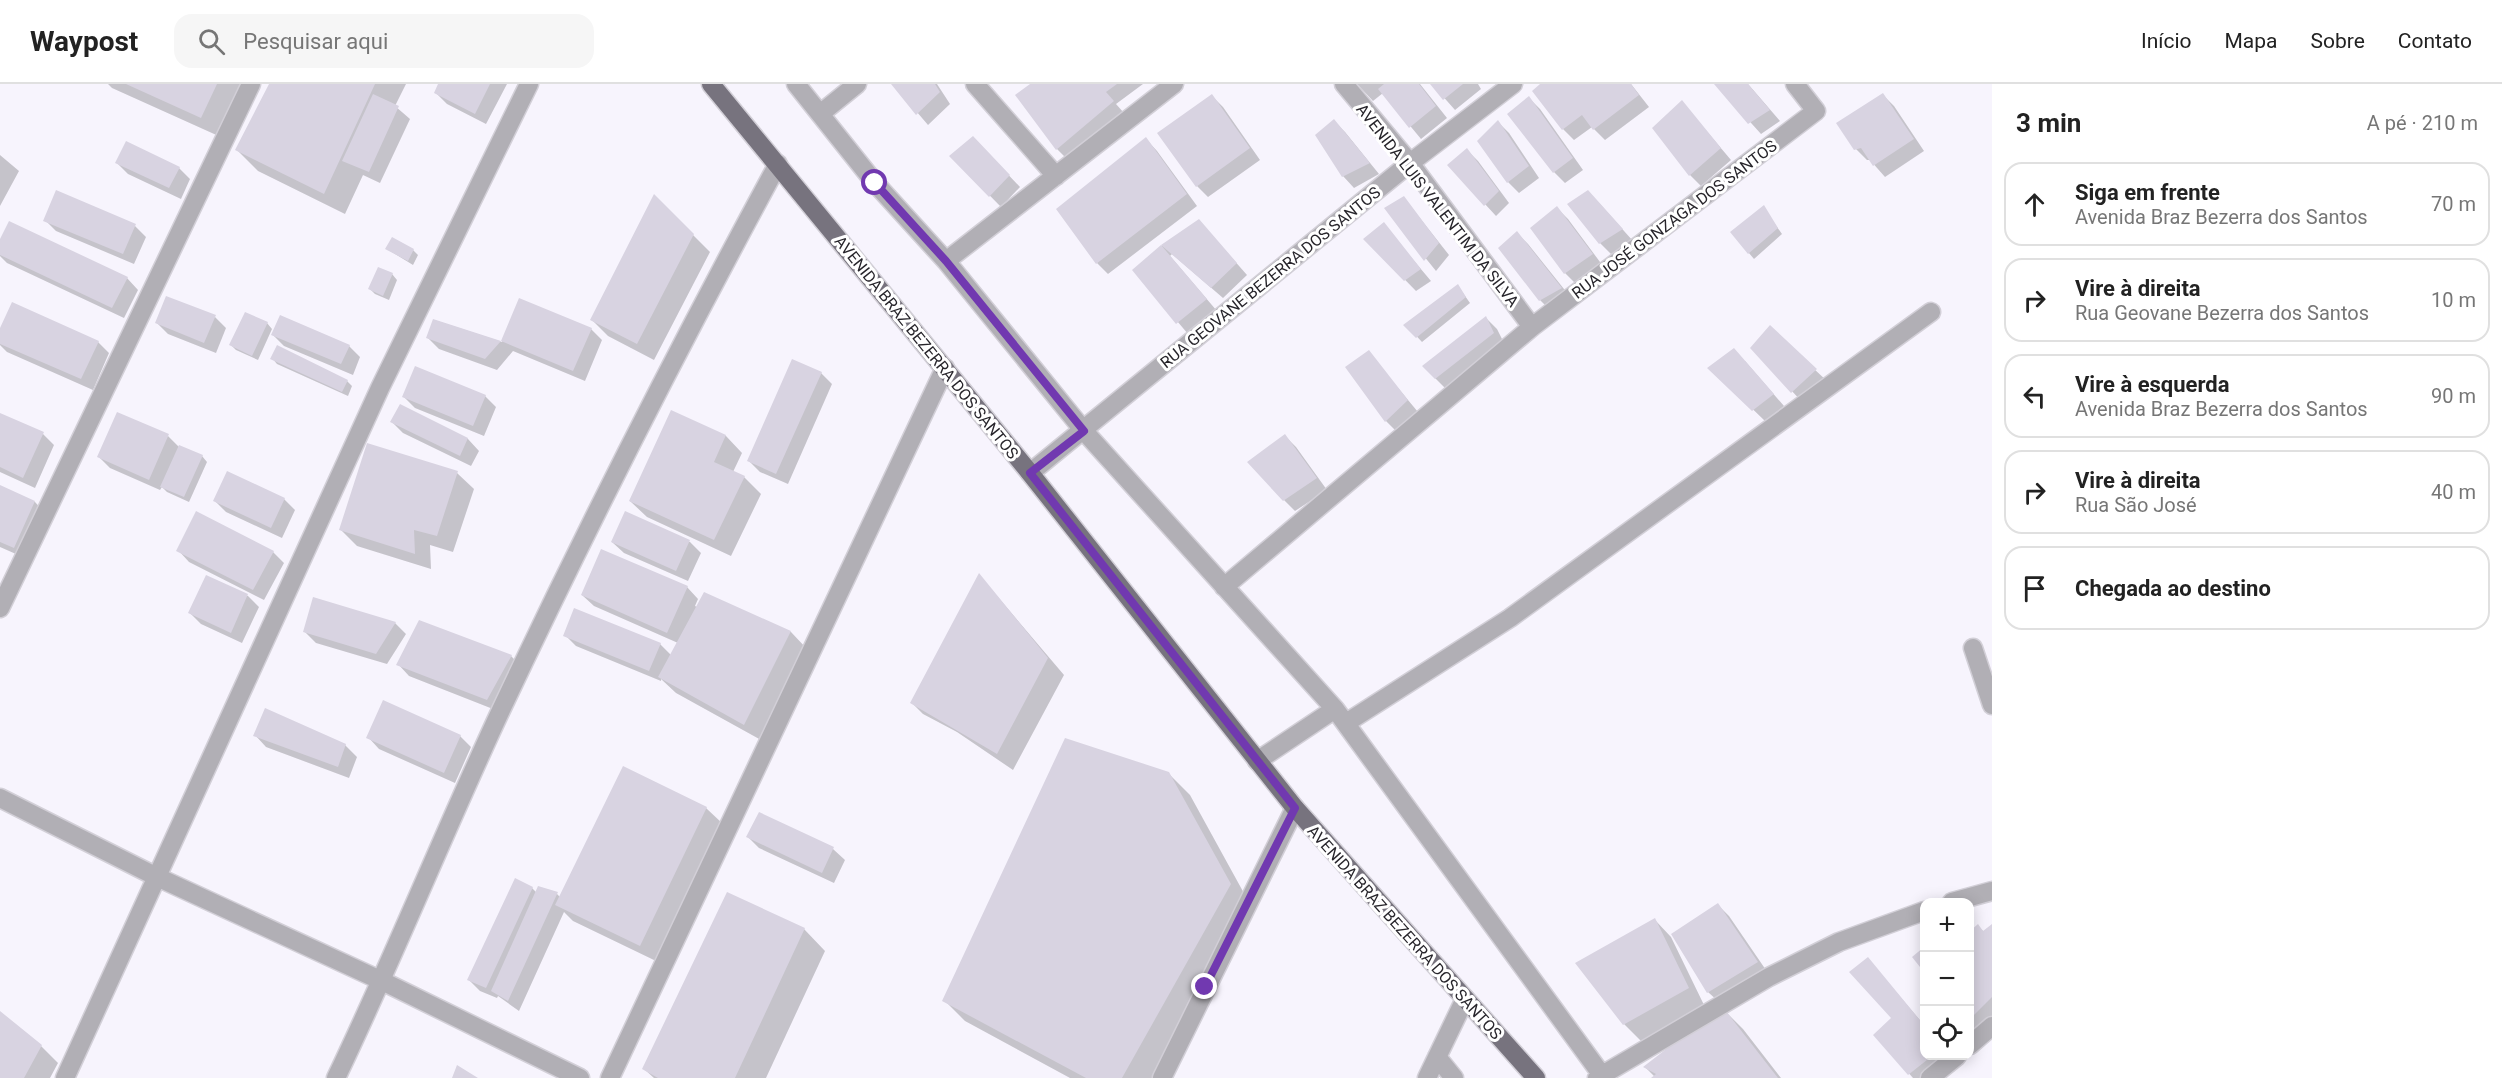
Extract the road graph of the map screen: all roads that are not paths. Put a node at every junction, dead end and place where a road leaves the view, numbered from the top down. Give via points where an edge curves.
1 (251, 84) edge
2 (529, 84) edge
3 (711, 84) edge
4 (796, 84) edge
5 (857, 84) edge
6 (975, 84) edge
7 (1174, 84) edge
8 (1344, 84) edge
9 (1513, 84) edge
10 (1795, 84) edge
11 (820, 114) junction
12 (1410, 163) junction
13 (778, 164) junction
14 (1056, 176) junction
15 (946, 261) junction
16 (1931, 312) dead end
17 (1532, 327) junction
18 (945, 368) junction
19 (1084, 431) junction
20 (1030, 473) junction
21 (1224, 587) junction
22 (0, 608) edge
23 (1973, 648) dead end
24 (1992, 705) edge
25 (1340, 716) junction
26 (1257, 761) junction
27 (0, 798) edge
28 (1295, 808) junction
29 (155, 876) junction
30 (1992, 891) edge
31 (1969, 898) edge
32 (1920, 912) edge
33 (382, 981) junction
34 (1465, 999) junction
35 (1992, 1026) edge
36 (1974, 1042) edge
37 (1437, 1057) junction
38 (1952, 1060) edge
39 (1601, 1077) edge
40 (65, 1078) edge
41 (336, 1078) edge
42 (580, 1078) edge
43 (610, 1078) edge
44 (1162, 1078) edge
45 (1427, 1078) edge
46 (1454, 1078) edge
47 (1536, 1078) edge
48 (1930, 1078) edge

1 - 22 street
2 - 29 street via 380,387
3 - 13 main road, AVENIDA BRAZ BEZERRA DOS SANTOS
4 - 11 street
5 - 11 street
6 - 14 street
7 - 14 street
8 - 12 street, AVENIDA LUIS VALENTIM DA SILVA
9 - 12 street, RUA GEOVANE BEZERRA DOS SANTOS
10 - 17 street, RUA JOSÉ GONZAGA DOS SANTOS via 1816,111
11 - 15 street via 875,183
12 - 17 street, AVENIDA LUIS VALENTIM DA SILVA
12 - 19 street, RUA GEOVANE BEZERRA DOS SANTOS
13 - 18 main road, AVENIDA BRAZ BEZERRA DOS SANTOS
13 - 33 street via 675,355 501,711
14 - 15 street
15 - 19 street
16 - 25 street via 1509,618
17 - 21 street, RUA JOSÉ GONZAGA DOS SANTOS
18 - 20 main road, AVENIDA BRAZ BEZERRA DOS SANTOS
18 - 43 street
19 - 20 street, RUA GEOVANE BEZERRA DOS SANTOS
19 - 21 street
20 - 26 main road, AVENIDA BRAZ BEZERRA DOS SANTOS
21 - 25 street
23 - 24 street
25 - 26 street
25 - 39 street
26 - 28 main road, AVENIDA BRAZ BEZERRA DOS SANTOS
27 - 29 street
28 - 34 main road, AVENIDA BRAZ BEZERRA DOS SANTOS
28 - 44 street
29 - 33 street
29 - 40 street
30 - 31 street
32 - 39 street via 1839,942 1769,977
33 - 41 street
33 - 42 street
34 - 37 street
34 - 47 main road, AVENIDA BRAZ BEZERRA DOS SANTOS
35 - 36 street
37 - 45 street
37 - 46 street
38 - 48 street

